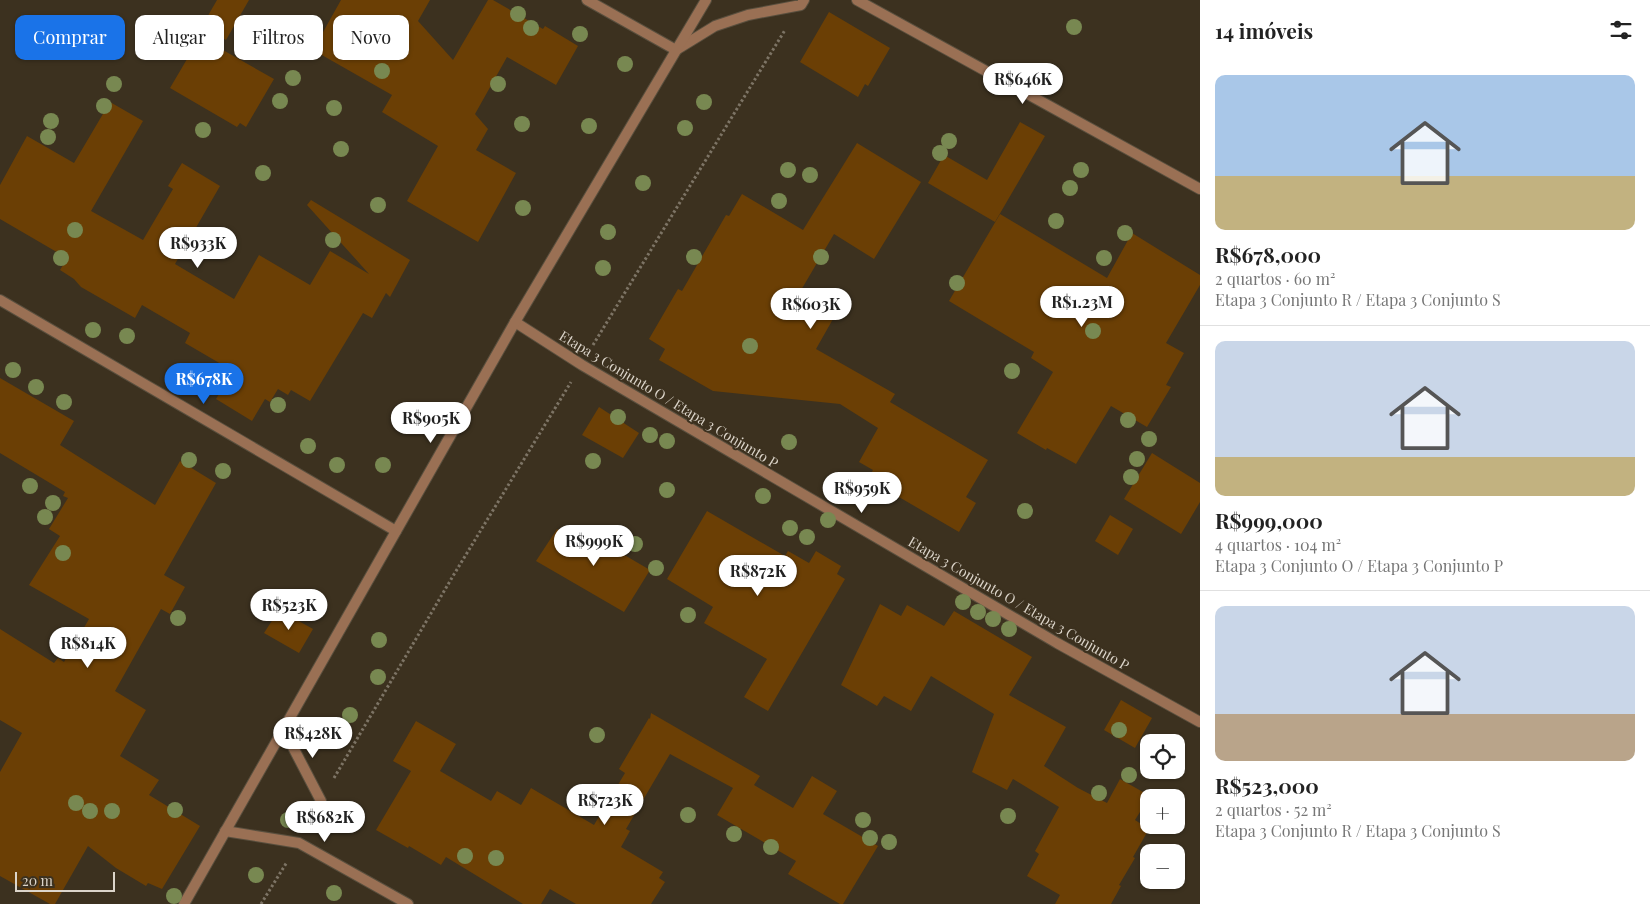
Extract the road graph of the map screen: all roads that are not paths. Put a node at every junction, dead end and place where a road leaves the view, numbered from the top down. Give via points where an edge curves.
1 (587, 0) edge
2 (706, 0) edge
3 (857, 0) edge
4 (802, 2) edge
5 (676, 50) junction
6 (1200, 189) edge
7 (0, 300) edge
8 (515, 322) junction
9 (396, 531) junction
10 (1200, 722) edge
11 (283, 728) junction
12 (320, 801) road end
13 (225, 831) junction
14 (184, 904) edge
15 (408, 904) edge

1 - 5 street
2 - 5 street
3 - 6 street
4 - 5 street via 715,26
5 - 8 street
7 - 9 street
8 - 9 street
8 - 10 street, Etapa 3 Conjunto O / Etapa 3 Conjunto P via 582,365
9 - 11 street
11 - 12 street
11 - 13 street
13 - 14 street
13 - 15 street via 299,843

